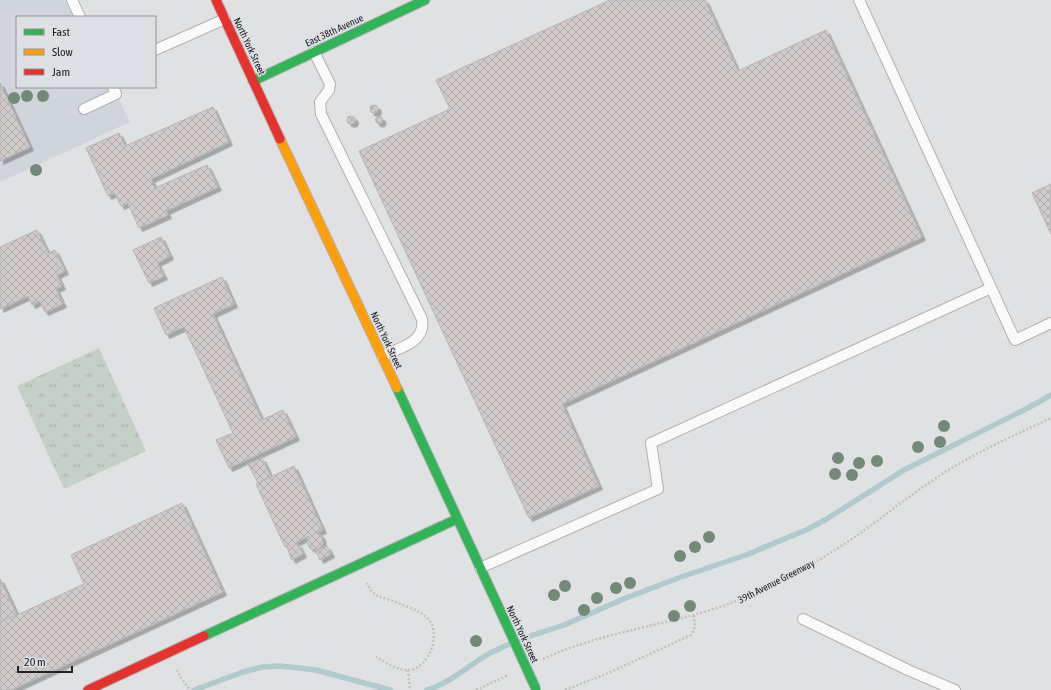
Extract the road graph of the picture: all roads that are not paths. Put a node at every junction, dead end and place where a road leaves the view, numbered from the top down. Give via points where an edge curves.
1 (72, 0) edge
2 (216, 0) edge
3 (859, 0) edge
4 (422, 1) edge
5 (80, 16) edge
6 (225, 19) junction
7 (156, 50) edge
8 (314, 52) junction
9 (254, 81) junction
10 (113, 88) edge
11 (84, 109) dead end
12 (991, 288) junction
13 (1051, 323) edge
14 (382, 356) junction
15 (457, 519) junction
16 (480, 568) junction
17 (803, 619) dead end
18 (88, 690) edge
19 (536, 690) edge
20 (955, 690) edge

1 - 5 lane
2 - 6 main road, North York Street
3 - 12 lane
4 - 8 main road, East 38th Avenue
6 - 7 lane
6 - 9 main road, North York Street
8 - 9 main road, East 38th Avenue
8 - 14 lane via 330,84 329,90 320,102 321,114 422,319 421,334 416,340
9 - 14 main road, North York Street
10 - 11 lane via 116,94
12 - 13 lane via 1015,340
12 - 16 lane via 651,443 658,489
14 - 15 main road, North York Street
15 - 16 main road, North York Street
15 - 18 main road
16 - 19 main road, North York Street, bridge
17 - 20 lane

